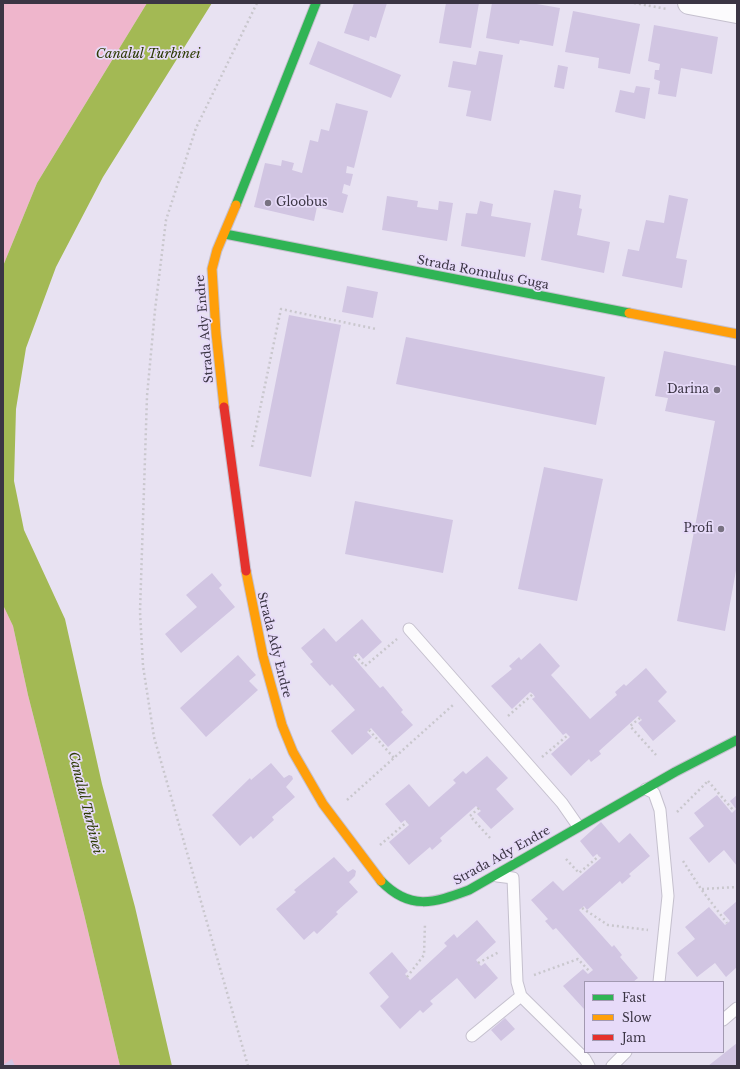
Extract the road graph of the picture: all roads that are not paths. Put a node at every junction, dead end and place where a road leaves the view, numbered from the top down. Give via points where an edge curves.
1 (316, 3) edge
2 (689, 3) edge
3 (737, 12) edge
4 (225, 234) junction
5 (737, 334) edge
6 (409, 629) road end
7 (737, 740) edge
8 (646, 788) junction
9 (578, 826) junction
10 (494, 876) junction
11 (660, 981) edge
12 (521, 996) junction
13 (737, 1008) edge
14 (724, 1017) edge
15 (472, 1036) dead end
16 (625, 1053) edge
17 (589, 1066) edge
18 (612, 1066) edge

1 - 4 street, Strada Ady Endre
2 - 3 street
4 - 5 street, Strada Romulus Guga
4 - 10 street, Strada Ady Endre via 213,261 212,283 246,579 268,675 282,725 296,761 318,797 377,878 404,900 432,902 450,898
6 - 9 lane via 562,803
7 - 8 street, Strada Ady Endre
8 - 9 street, Strada Ady Endre
8 - 11 lane via 654,792 660,810 668,896
9 - 10 street, Strada Ady Endre
10 - 12 lane via 513,878 517,982
12 - 15 lane
12 - 17 lane via 585,1059
13 - 14 lane
16 - 18 lane

